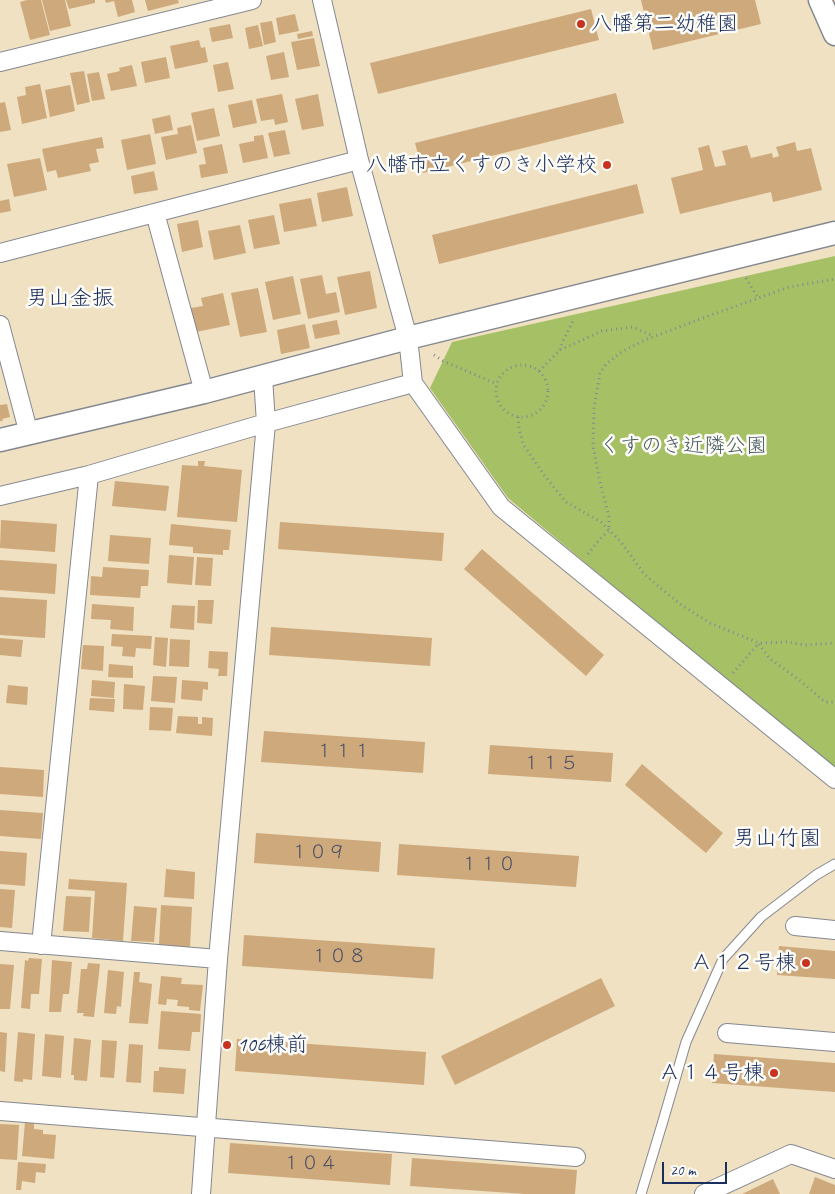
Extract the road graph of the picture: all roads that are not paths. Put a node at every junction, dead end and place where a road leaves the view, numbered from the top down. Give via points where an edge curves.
1 (252, 0) edge
2 (322, 0) edge
3 (820, 0) edge
4 (835, 34) edge
5 (0, 62) edge
6 (359, 160) junction
7 (155, 213) junction
8 (835, 233) edge
9 (0, 253) edge
10 (0, 325) edge
11 (408, 338) junction
12 (263, 377) junction
13 (413, 383) junction
14 (204, 392) junction
15 (266, 423) junction
16 (29, 434) junction
17 (0, 440) edge
18 (88, 475) junction
19 (0, 496) edge
20 (835, 780) edge
21 (835, 864) edge
22 (795, 926) dead end
23 (835, 930) edge
24 (0, 941) edge
25 (41, 944) junction
26 (218, 959) junction
27 (727, 1033) dead end
28 (835, 1042) edge
29 (0, 1111) edge
30 (206, 1128) junction
31 (576, 1157) dead end
32 (835, 1169) edge
33 (201, 1194) edge
34 (641, 1194) edge
35 (704, 1194) edge

1 - 5 street
2 - 6 street
3 - 4 street
6 - 7 street
6 - 11 street
7 - 9 street
7 - 14 street
8 - 11 street
10 - 16 street
11 - 12 street
11 - 13 street
12 - 14 street
12 - 15 street
13 - 15 street
13 - 20 street via 501,507
14 - 16 street
15 - 18 street
15 - 26 street
16 - 17 street
18 - 19 street
18 - 25 street
21 - 34 lane via 761,917 723,959 686,1042
22 - 23 street
24 - 25 street
25 - 26 street
26 - 30 street
27 - 28 street
29 - 30 street
30 - 31 street
30 - 33 street
32 - 35 street via 791,1154

